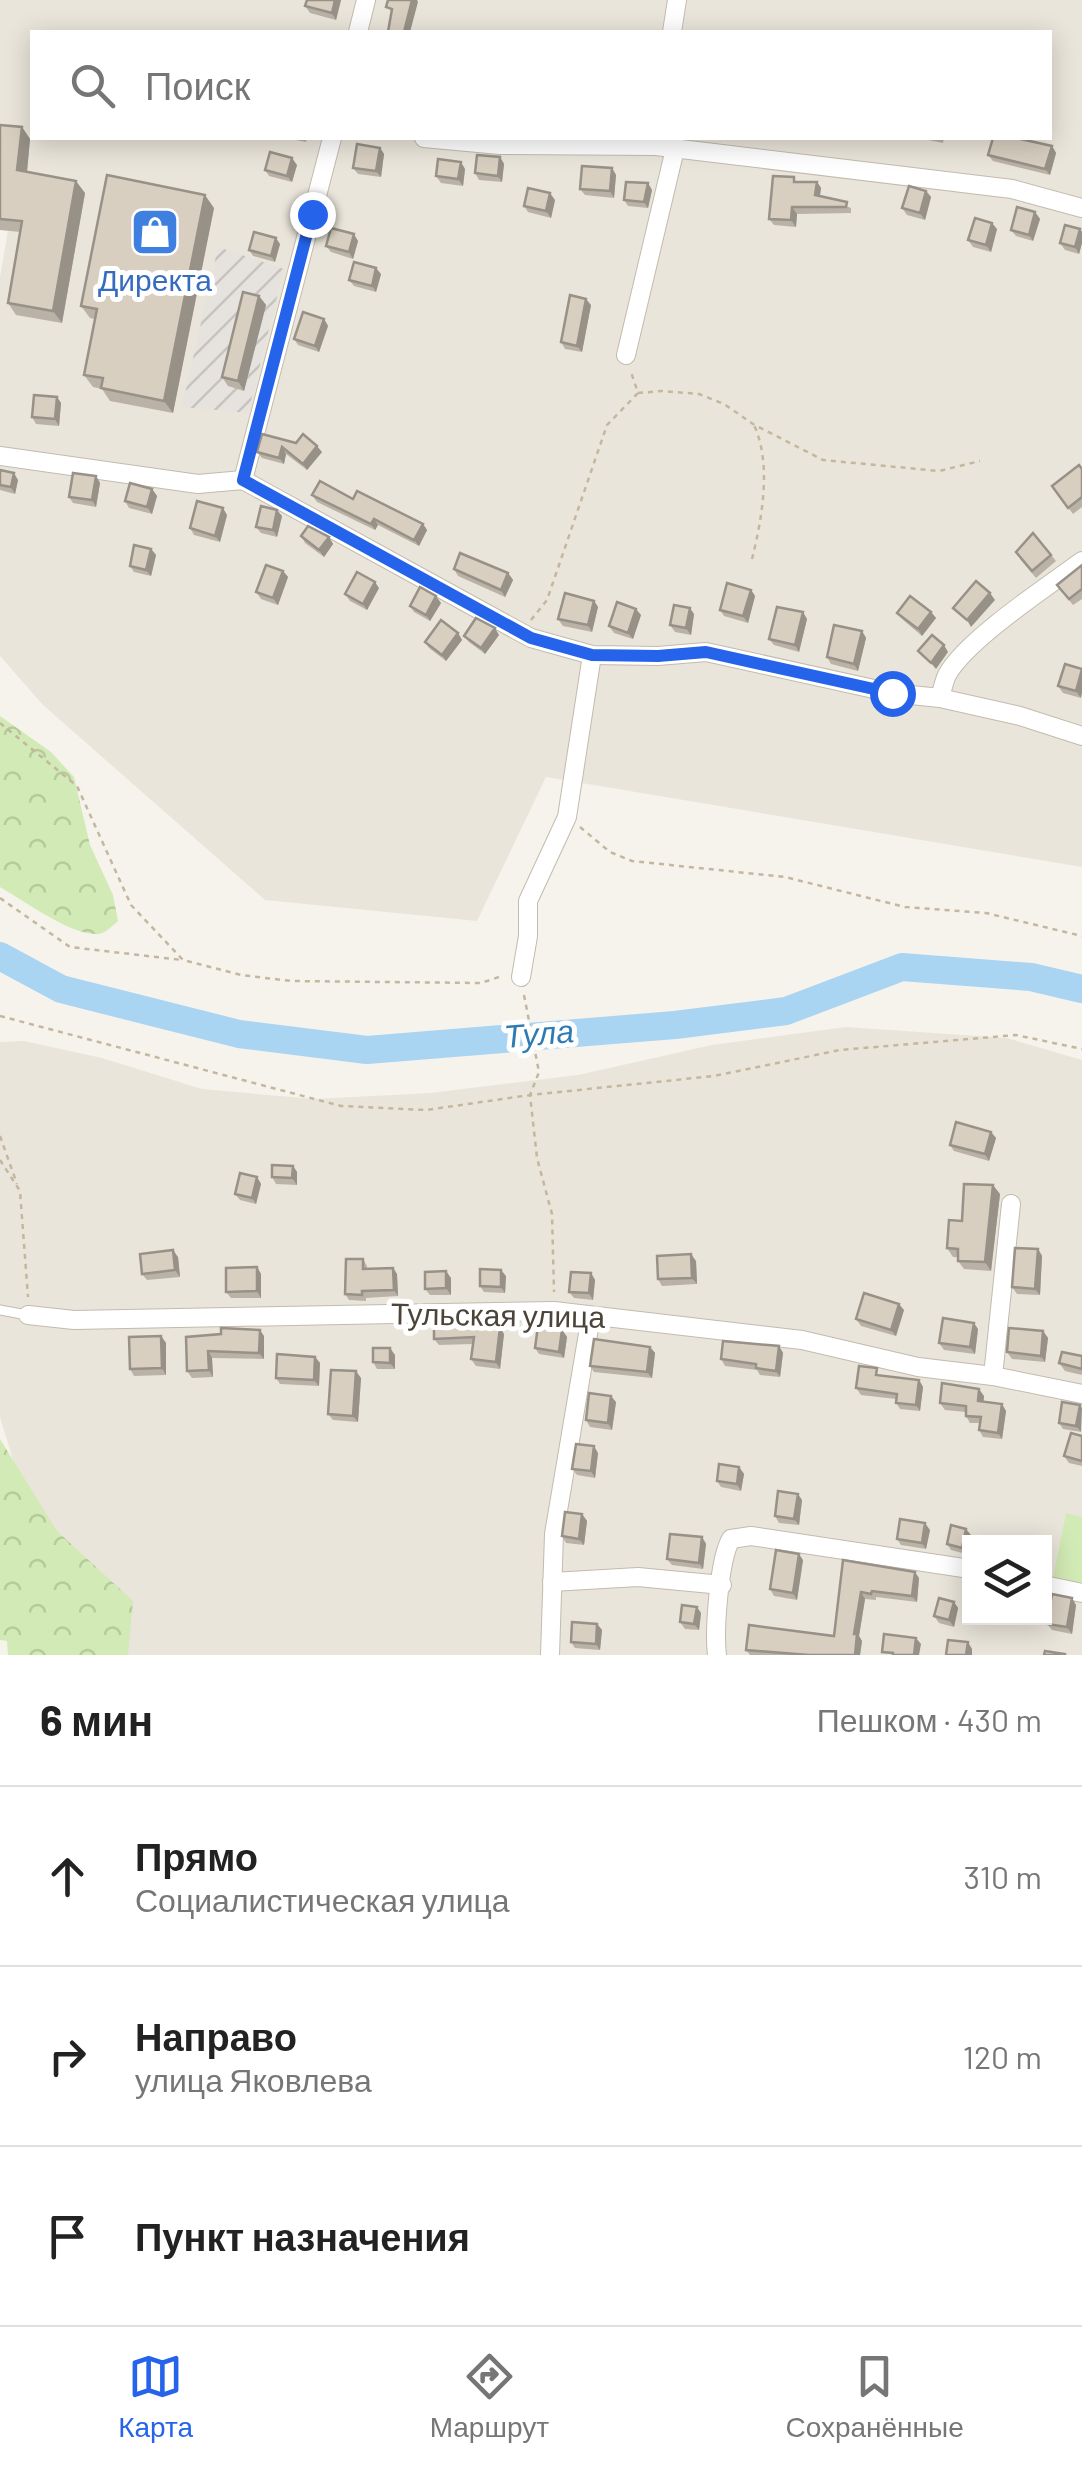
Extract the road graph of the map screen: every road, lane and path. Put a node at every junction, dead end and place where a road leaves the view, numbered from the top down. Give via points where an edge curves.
1 (366, 0) edge
2 (677, 0) edge
3 (358, 30) edge
4 (672, 30) edge
5 (331, 140) edge
6 (446, 140) edge
7 (663, 144) edge
8 (1082, 208) edge
9 (626, 354) joint
10 (638, 392) junction
11 (753, 424) junction
12 (0, 456) edge
13 (980, 462) dead end
14 (243, 480) junction
15 (752, 559) dead end
16 (1082, 561) edge
17 (521, 633) junction
18 (592, 655) junction
19 (940, 698) junction
20 (0, 723) edge
21 (1082, 736) edge
22 (567, 817) junction
23 (0, 898) edge
24 (1082, 936) edge
25 (183, 960) junction
26 (521, 977) joint
27 (525, 998) dead end
28 (0, 1016) edge
29 (1082, 1050) edge
30 (530, 1095) junction
31 (0, 1136) edge
32 (0, 1160) edge
33 (20, 1190) junction
34 (1010, 1204) dead end
35 (0, 1310) edge
36 (554, 1312) junction
37 (28, 1315) junction
38 (590, 1316) junction
39 (993, 1376) junction
40 (1082, 1394) edge
41 (962, 1567) edge
42 (552, 1582) junction
43 (722, 1585) junction
44 (1052, 1587) edge
45 (1082, 1593) edge
46 (550, 1655) edge
47 (717, 1655) edge

1 - 3 street
2 - 4 street
5 - 14 street
6 - 7 street
7 - 8 street via 1012,189
7 - 9 street
9 - 10 path
10 - 11 path via 699,394
10 - 17 path via 606,426 547,600
11 - 13 path via 823,460 939,471
11 - 15 path via 761,441 762,492
12 - 14 street via 198,484
14 - 17 street
16 - 19 street via 960,658
17 - 18 street
18 - 19 street via 706,652
18 - 22 street
19 - 21 street
20 - 25 path via 77,786 131,906
22 - 24 path via 632,861 785,877 904,907 986,913
22 - 26 street via 528,900
23 - 25 path via 70,948
25 - 26 path via 291,981
27 - 30 path via 539,1072
28 - 30 path via 341,1106 426,1110
29 - 30 path via 1016,1035 840,1050 714,1076
30 - 36 path via 552,1214
31 - 33 path
32 - 33 path
33 - 37 path
34 - 39 street
35 - 37 lane
36 - 37 street, Тульская улица via 74,1320
36 - 38 street, Тульская улица
38 - 39 street, Тульская улица via 802,1340 918,1367
38 - 42 street
39 - 40 street, Тульская улица
41 - 43 street via 739,1536 727,1545
42 - 43 street via 638,1577
42 - 46 street
43 - 47 street
44 - 45 street

